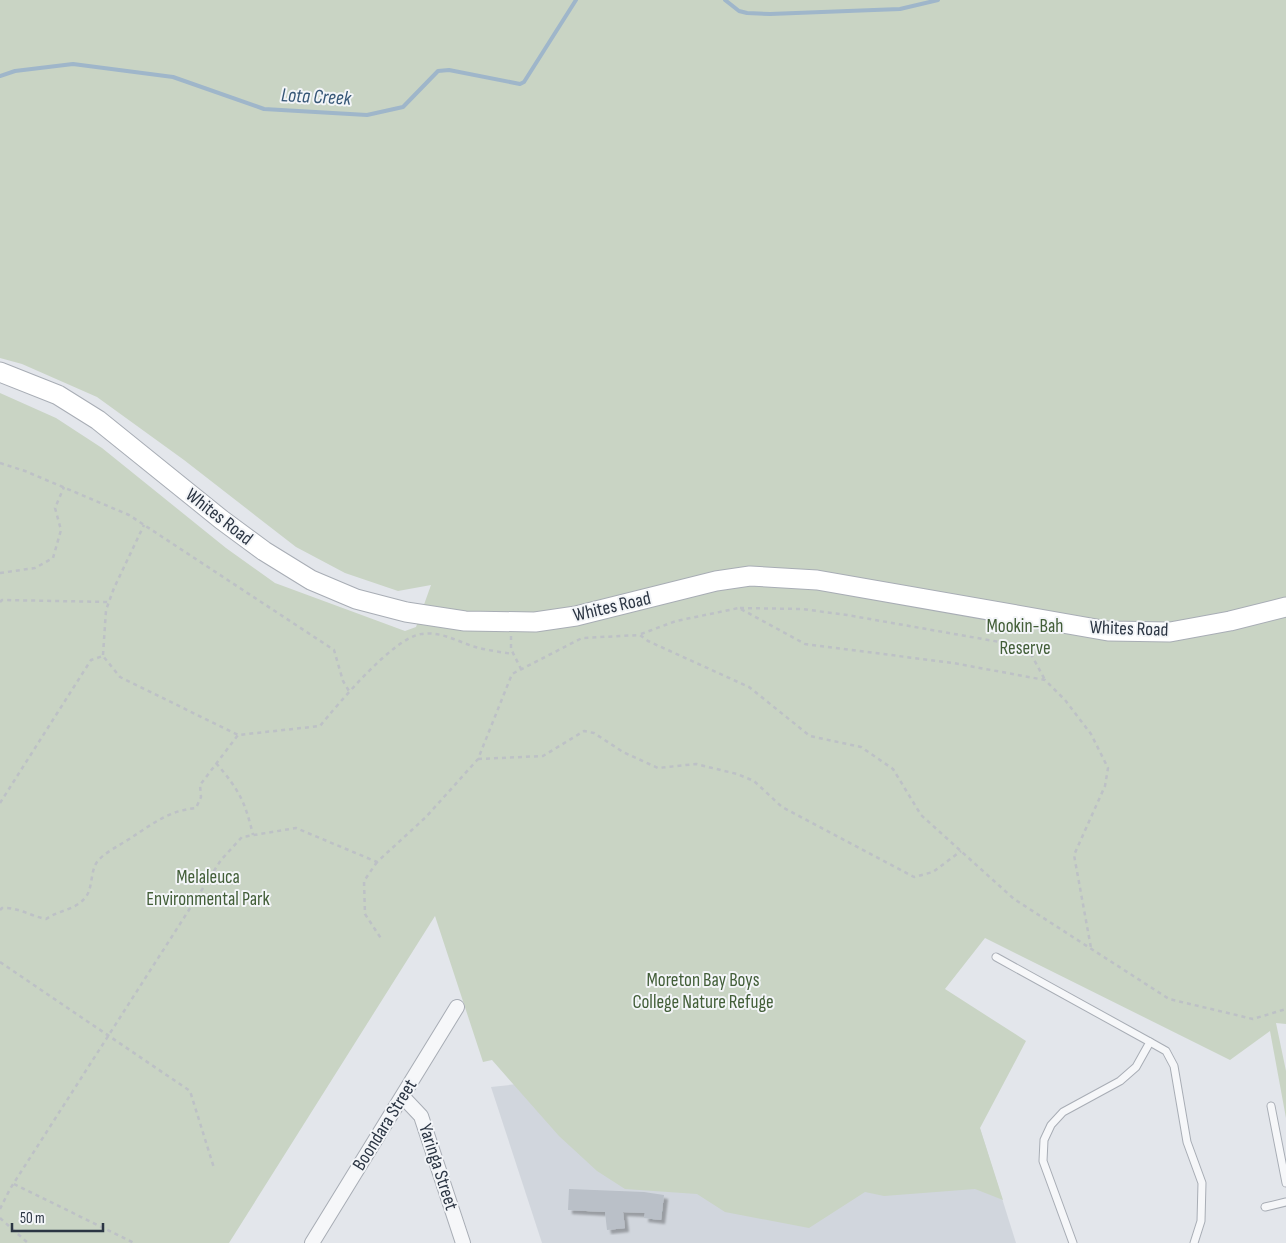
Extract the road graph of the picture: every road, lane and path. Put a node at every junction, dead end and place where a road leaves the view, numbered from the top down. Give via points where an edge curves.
1 (0, 372) edge
2 (0, 463) edge
3 (64, 487) junction
4 (144, 525) junction
5 (0, 573) edge
6 (0, 602) edge
7 (109, 602) junction
8 (1286, 607) edge
9 (739, 608) junction
10 (640, 635) junction
11 (511, 649) dead end
12 (513, 654) junction
13 (103, 656) junction
14 (521, 669) junction
15 (1045, 680) junction
16 (349, 691) junction
17 (238, 734) junction
18 (478, 759) junction
19 (216, 763) junction
20 (0, 802) edge
21 (253, 835) junction
22 (961, 851) junction
23 (377, 862) junction
24 (0, 910) edge
25 (382, 940) dead end
26 (1091, 948) junction
27 (996, 957) dead end
28 (0, 962) edge
29 (457, 1007) dead end
30 (1286, 1009) edge
31 (107, 1036) junction
32 (1150, 1042) junction
33 (403, 1097) junction
34 (1271, 1106) dead end
35 (214, 1168) dead end
36 (14, 1184) junction
37 (1286, 1184) edge
38 (1286, 1202) edge
39 (1265, 1207) dead end
40 (0, 1209) edge
41 (0, 1218) edge
42 (28, 1243) edge
43 (134, 1243) edge
44 (312, 1243) edge
45 (463, 1243) edge
46 (1073, 1243) edge
47 (1194, 1243) edge

1 - 8 street, Whites Road via 58,395 98,420 222,520 311,580 356,599 414,613 484,622 535,622 576,616 716,581 750,576 817,580 1108,631 1170,632 1230,622
2 - 3 path
3 - 4 path via 129,515
3 - 5 path via 55,508 61,530 53,558 35,568
4 - 7 path
4 - 16 path via 334,650
6 - 7 path
7 - 13 path
9 - 10 path via 676,621
9 - 15 path via 805,644 952,663
9 - 15 path via 772,607 847,615 1011,644 1031,654
10 - 14 path via 582,638
10 - 22 path via 749,687 810,736 861,748 893,769 921,815
11 - 12 path
12 - 14 path
12 - 16 path via 472,646 450,636 420,634 399,645
13 - 17 path via 120,677
13 - 20 path via 91,660
14 - 18 path via 512,674
15 - 26 path via 1091,734 1108,768 1105,786 1074,855
16 - 17 path via 320,726
17 - 19 path
18 - 22 path via 543,756 584,731 594,733 623,752 658,768 696,764 754,781 782,807 914,877 934,872
18 - 23 path via 426,818
19 - 21 path via 240,791
19 - 24 path via 200,784 196,808 181,809 111,849 96,863 87,897 74,908 58,911 46,918 31,916 14,907
21 - 23 path via 296,828
21 - 31 path via 242,837 221,860
22 - 26 path via 1014,899
23 - 25 path via 364,882 365,914
26 - 30 path via 1169,999 1253,1019
27 - 32 lane
28 - 31 path
29 - 33 street, Boondara Street
31 - 35 path via 190,1091
31 - 36 path
32 - 46 lane via 1136,1067 1120,1081 1063,1112 1051,1125 1044,1140 1043,1161
32 - 47 lane via 1166,1051 1174,1066 1187,1142 1202,1183 1201,1221
33 - 44 street, Boondara Street
33 - 45 street, Yaringa Street via 421,1116
34 - 37 lane
36 - 40 path
36 - 43 path
38 - 39 lane
41 - 42 path

